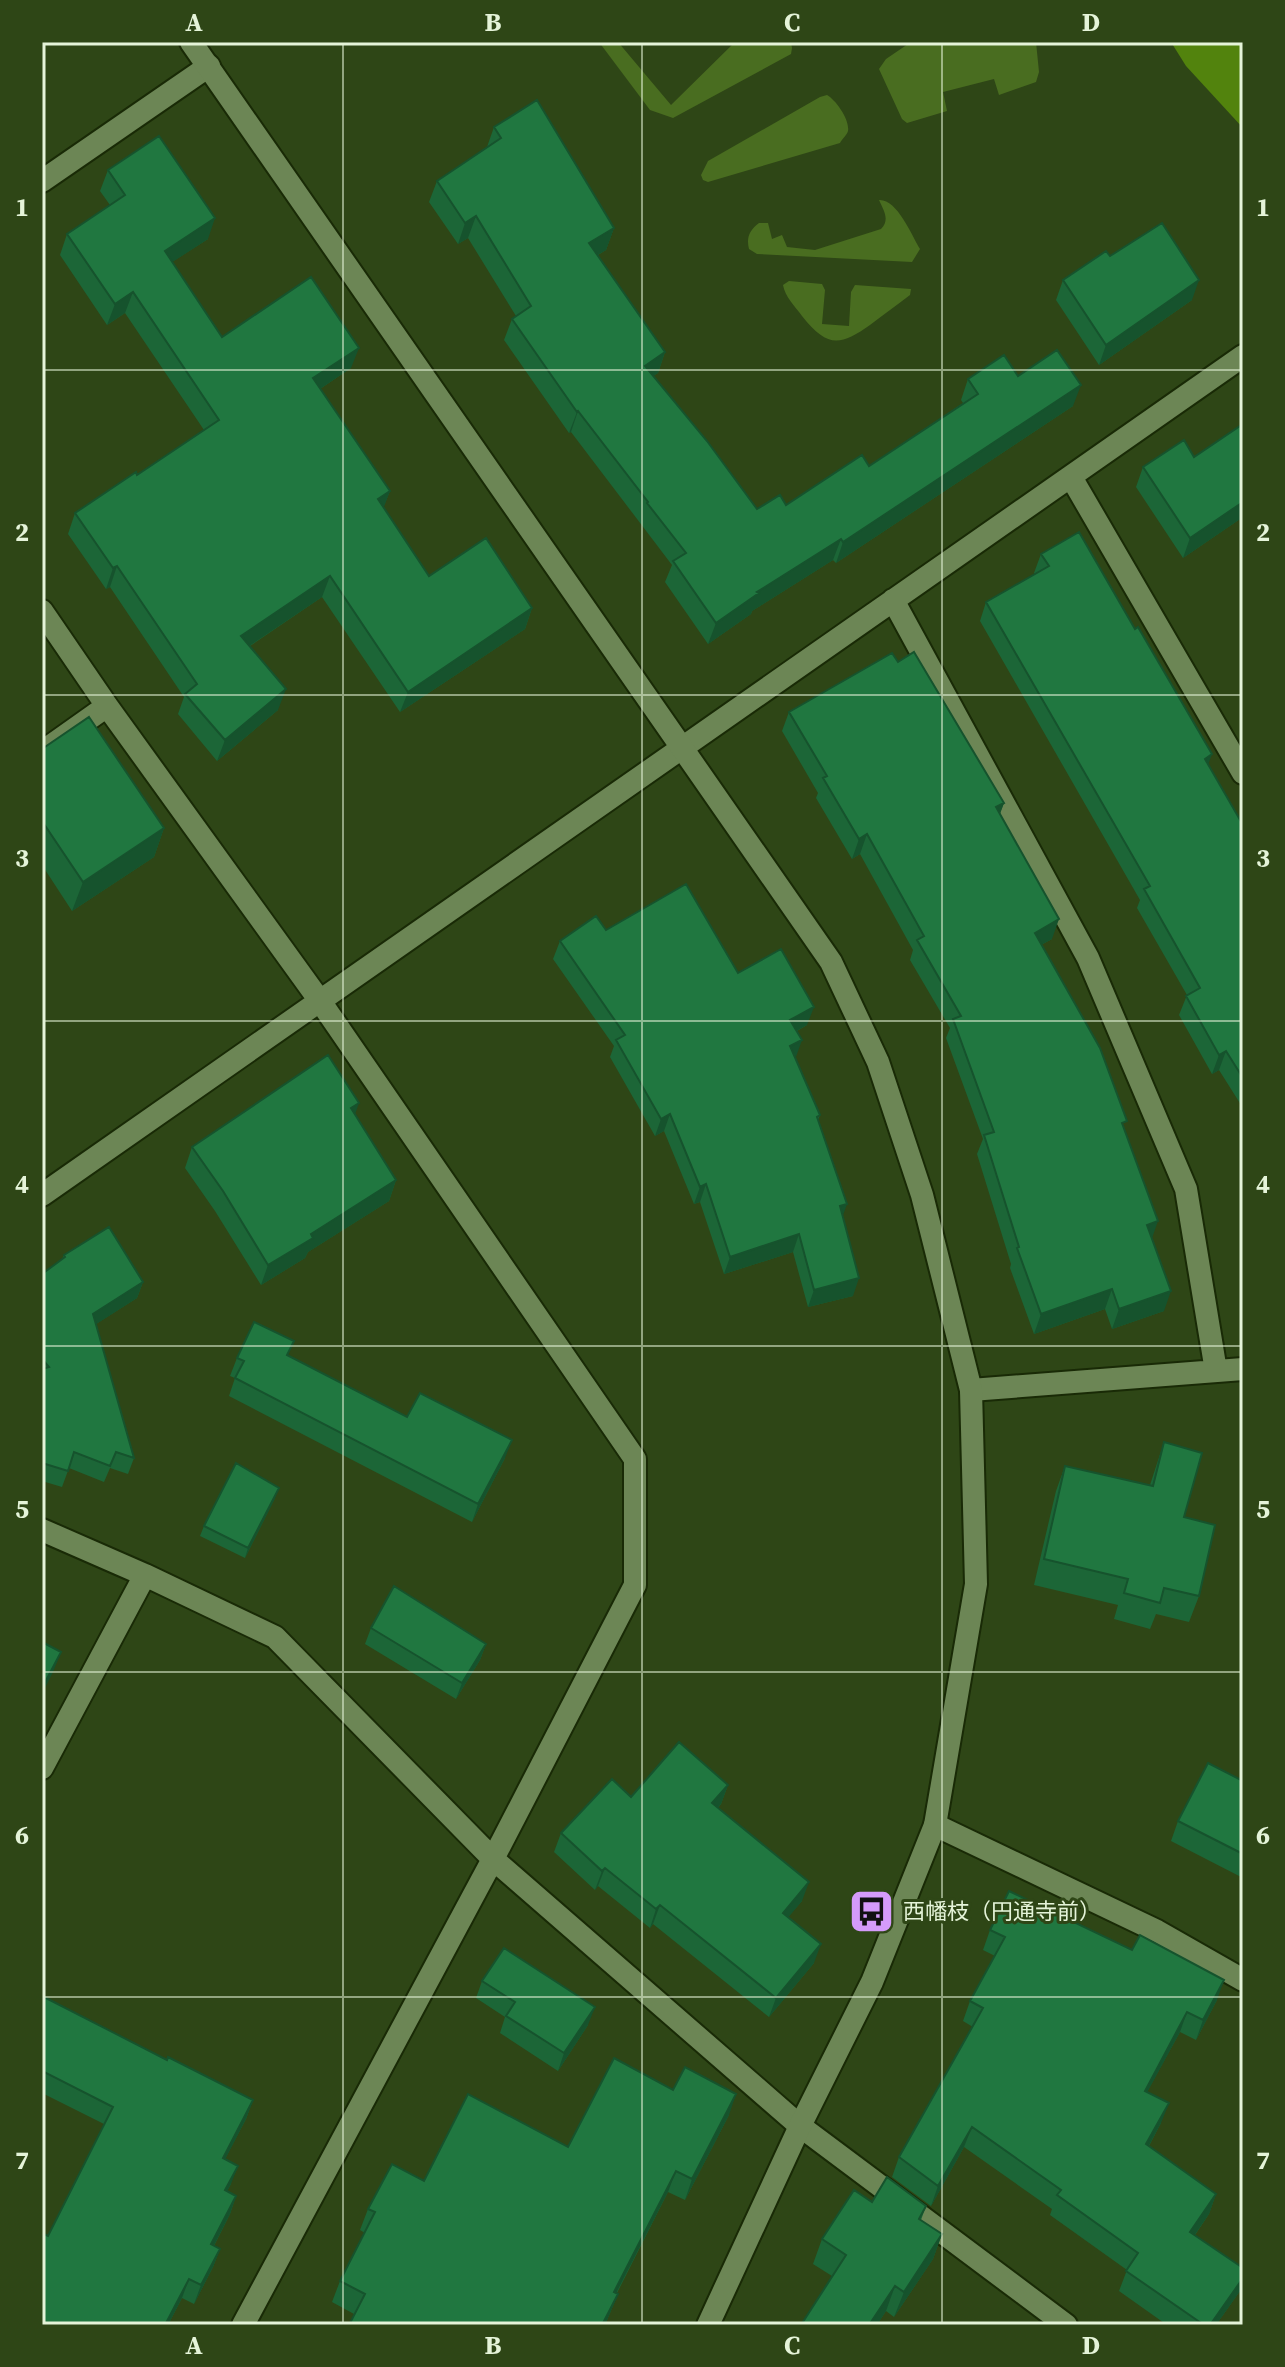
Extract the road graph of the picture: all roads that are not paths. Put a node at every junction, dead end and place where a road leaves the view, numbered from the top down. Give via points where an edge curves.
1 (191, 42) edge
2 (209, 66) junction
3 (42, 181) edge
4 (1243, 356) edge
5 (1071, 477) junction
6 (893, 600) junction
7 (42, 611) edge
8 (107, 706) junction
9 (683, 747) junction
10 (42, 752) edge
11 (1243, 773) edge
12 (320, 1001) junction
13 (42, 1195) edge
14 (1243, 1369) edge
15 (1216, 1371) junction
16 (971, 1390) junction
17 (42, 1530) edge
18 (145, 1575) junction
19 (42, 1768) edge
20 (935, 1825) junction
21 (493, 1859) junction
22 (1243, 1980) edge
23 (800, 2126) junction
24 (243, 2325) edge
25 (708, 2325) edge
26 (1066, 2325) edge

1 - 2 street
2 - 3 street
2 - 9 street
4 - 5 street
5 - 6 street
5 - 11 street
6 - 9 street
6 - 15 street via 1088,958 1186,1189
7 - 8 street
8 - 10 street
8 - 12 street
9 - 12 street
9 - 16 street via 831,962 878,1062 922,1195
12 - 13 street
12 - 21 street via 635,1459 635,1585
14 - 15 street
15 - 16 street
16 - 20 street via 976,1584
17 - 18 street
18 - 19 street
18 - 21 street via 275,1637
20 - 22 street via 1157,1931
20 - 23 street via 872,1982
21 - 23 street
21 - 24 street
23 - 25 street
23 - 26 street

